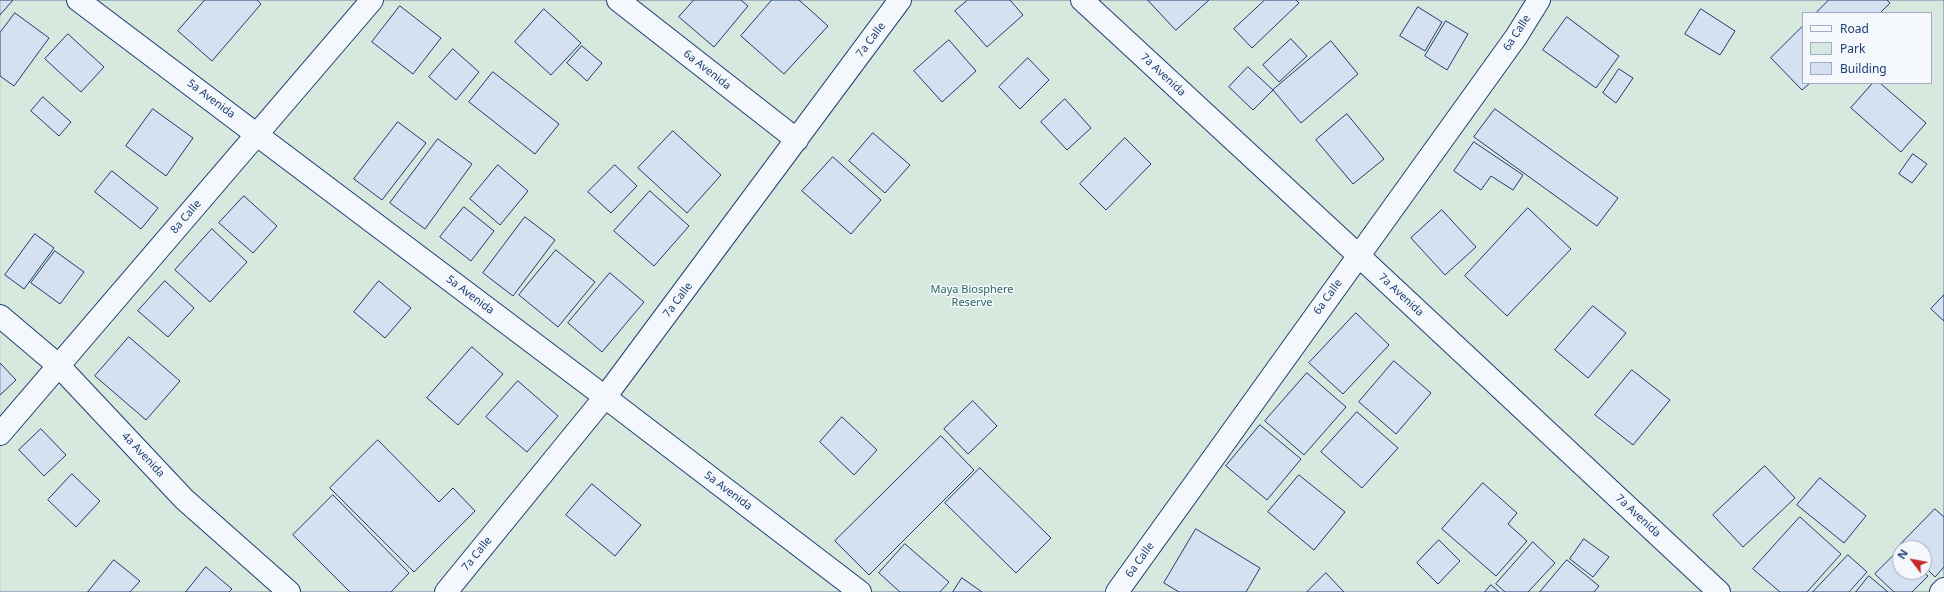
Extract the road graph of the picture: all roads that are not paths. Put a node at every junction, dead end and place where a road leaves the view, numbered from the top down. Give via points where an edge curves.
1 (78, 0) edge
2 (372, 0) edge
3 (618, 0) edge
4 (900, 0) edge
5 (1082, 0) edge
6 (1538, 0) edge
7 (258, 134) junction
8 (797, 140) junction
9 (1358, 255) junction
10 (0, 316) edge
11 (59, 366) junction
12 (606, 397) junction
13 (0, 434) edge
14 (1944, 589) edge
15 (289, 592) edge
16 (446, 592) edge
17 (860, 592) edge
18 (1116, 592) edge
19 (1719, 592) edge
20 (1941, 592) edge

1 - 7 street, 5a Avenida
2 - 7 street, 8a Calle
3 - 8 street, 6a Avenida
4 - 8 street, 7a Calle
5 - 9 street, 7a Avenida
6 - 9 street, 6a Calle via 1516,36
7 - 11 street, 8a Calle
7 - 12 street, 5a Avenida
8 - 12 street, 7a Calle
9 - 18 street, 6a Calle
9 - 19 street, 7a Avenida
10 - 11 street, 4a Avenida
11 - 13 street, 8a Calle
11 - 15 street, 4a Avenida via 184,499
12 - 16 street, 7a Calle
12 - 17 street, 5a Avenida
14 - 20 street

